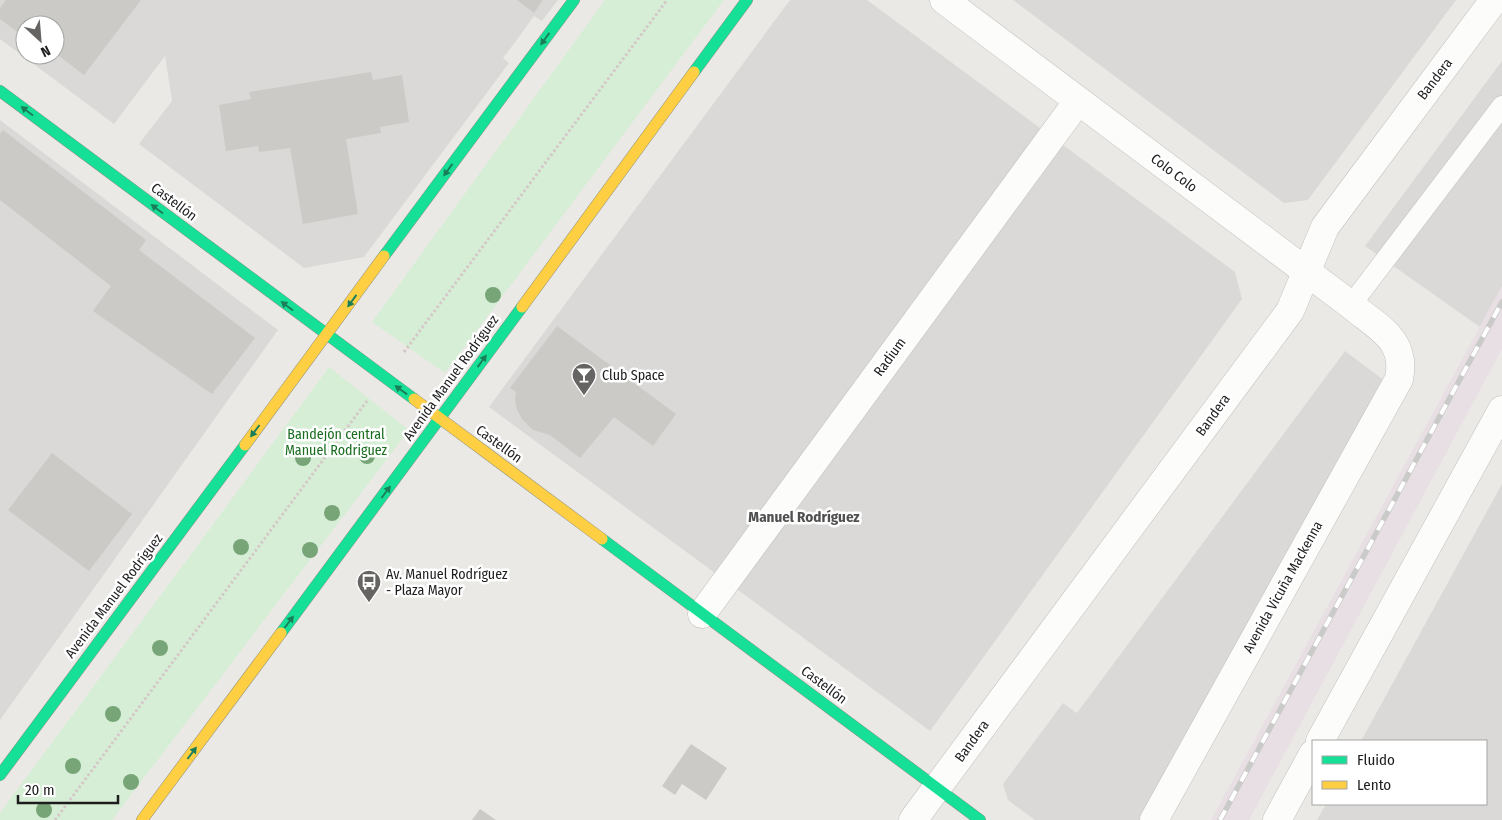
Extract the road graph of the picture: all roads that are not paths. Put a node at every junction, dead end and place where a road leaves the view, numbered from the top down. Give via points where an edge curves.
1 (574, 0) edge
2 (748, 0) edge
3 (944, 0) edge
4 (1494, 0) edge
5 (0, 91) edge
6 (1078, 101) junction
7 (1502, 106) edge
8 (1306, 273) junction
9 (1351, 305) junction
10 (326, 335) junction
11 (1399, 351) joint
12 (1502, 411) edge
13 (440, 419) junction
14 (702, 614) junction
15 (1321, 740) edge
16 (1312, 756) edge
17 (0, 775) edge
18 (937, 788) junction
19 (142, 820) edge
20 (913, 820) edge
21 (980, 820) edge
22 (1154, 820) edge
23 (1277, 820) edge

1 -> 10 main road, Avenida Manuel Rodríguez
13 -> 2 main road, Avenida Manuel Rodríguez
3 - 6 street, Colo Colo
4 - 8 street, Bandera via 1325,227
10 -> 5 main road, Castellón
6 - 8 street, Colo Colo
6 - 14 street, Radium
7 - 9 lane
8 - 9 street, Colo Colo
8 - 18 street, Bandera via 1290,311
9 - 11 street, Colo Colo via 1392,340
13 -> 10 main road, Castellón
10 -> 17 main road, Avenida Manuel Rodríguez
11 - 22 street, Avenida Vicuña Mackenna via 1402,365 1399,379
12 - 15 street
13 - 14 main road, Castellón
19 -> 13 main road, Avenida Manuel Rodríguez
14 - 18 main road, Castellón
16 - 23 street
18 - 20 street, Bandera
18 - 21 main road, Castellón

